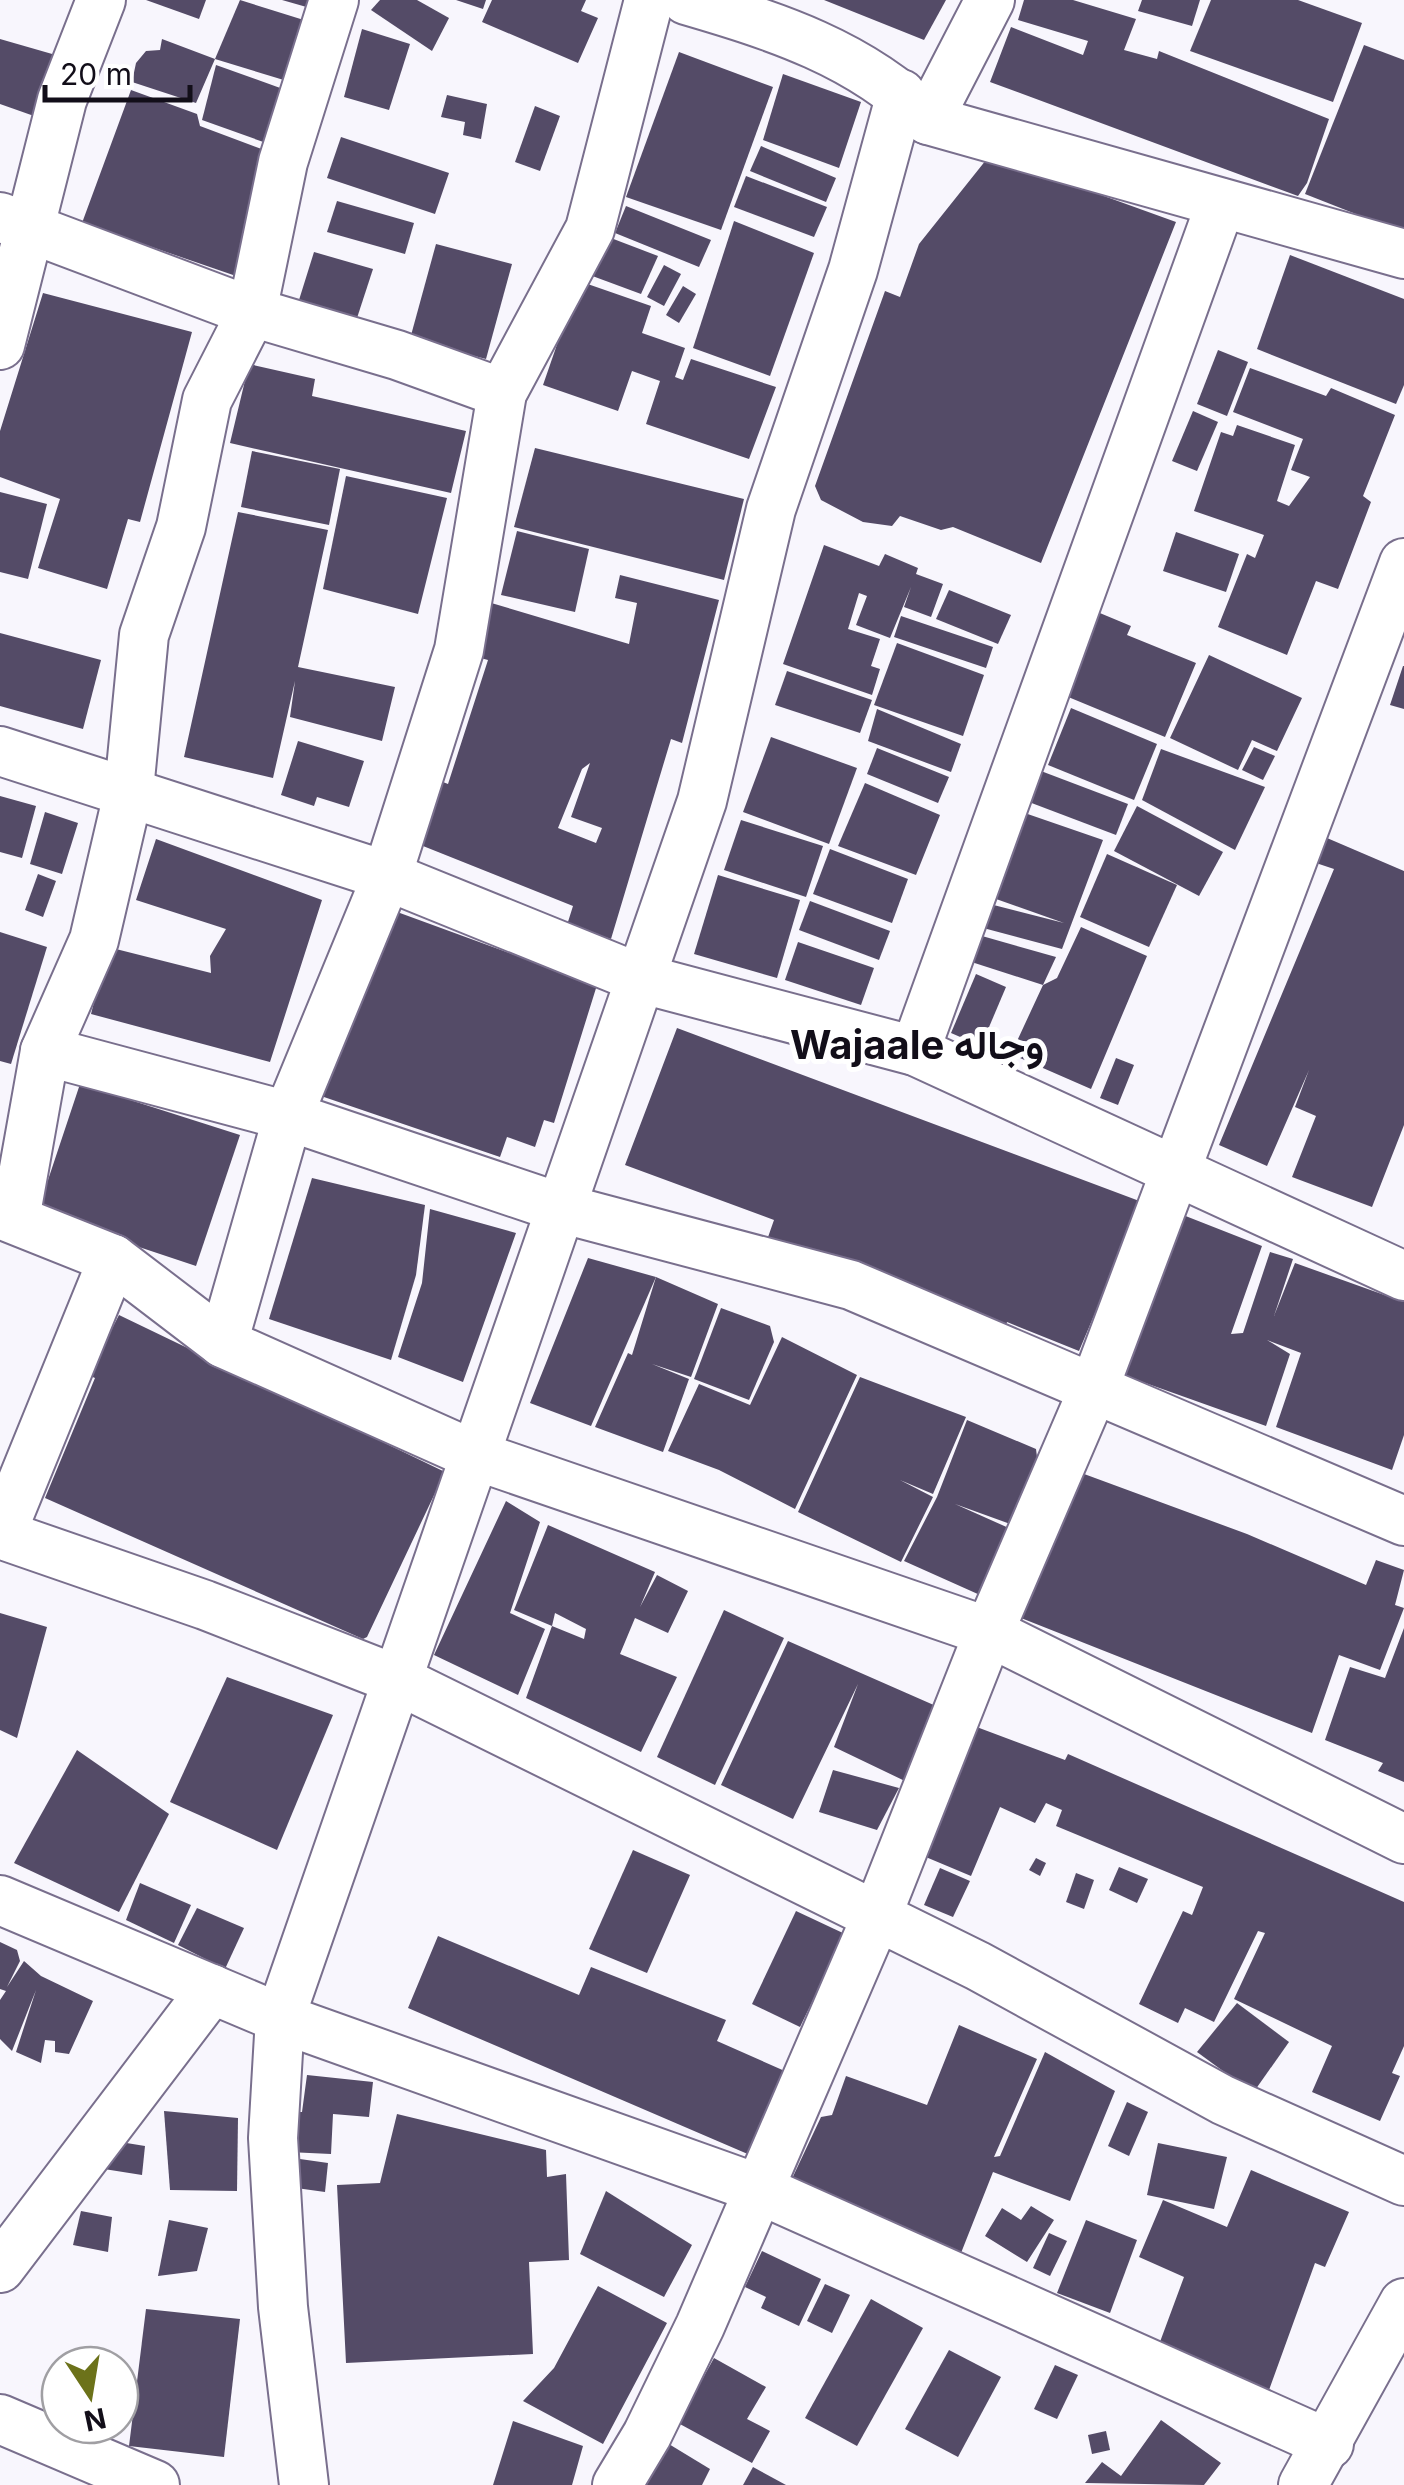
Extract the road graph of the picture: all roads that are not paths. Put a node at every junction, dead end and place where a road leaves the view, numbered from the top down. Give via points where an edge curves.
1 (101, 0) edge
2 (334, 0) edge
3 (649, 0) edge
4 (686, 0) edge
5 (990, 0) edge
6 (915, 107) junction
7 (1221, 203) junction
8 (14, 222) edge
9 (1404, 254) edge
10 (252, 312) junction
11 (0, 345) edge
12 (502, 393) junction
13 (1404, 562) edge
14 (0, 751) edge
15 (129, 790) junction
16 (387, 876) junction
17 (639, 978) junction
18 (45, 1050) junction
19 (915, 1051) junction
20 (288, 1116) junction
21 (1177, 1168) junction
22 (564, 1209) junction
23 (8, 1217) edge
24 (113, 1259) junction
25 (1404, 1276) edge
26 (223, 1343) junction
27 (1094, 1388) junction
28 (474, 1455) junction
29 (1404, 1521) edge
30 (0, 1534) edge
31 (989, 1632) junction
32 (400, 1681) junction
33 (1404, 1840) edge
34 (0, 1900) edge
35 (876, 1918) junction
36 (212, 1989) junction
37 (280, 2018) junction
38 (1404, 2181) edge
39 (756, 2188) junction
40 (2, 2263) edge
41 (1404, 2303) edge
42 (0, 2419) edge
43 (1329, 2444) junction
44 (156, 2485) edge
45 (304, 2485) edge
46 (617, 2485) edge
47 (1303, 2485) edge

1 - 8 street
2 - 10 street via 283,162
3 - 12 street via 590,229
4 - 6 street via 778,27 856,62
5 - 6 street
6 - 7 street
6 - 17 street via 771,509 702,801
7 - 9 street
7 - 19 street
8 - 10 street
8 - 11 street
10 - 12 street
10 - 15 street via 206,400 181,527 144,635
12 - 16 street via 459,650
13 - 21 street
14 - 15 street
15 - 16 street
15 - 18 street via 94,940
16 - 17 street
16 - 20 street
17 - 19 street
17 - 22 street
18 - 20 street
18 - 23 street
19 - 21 street
20 - 22 street
20 - 26 street
21 - 25 street
21 - 27 street
22 - 27 street via 851,1285
22 - 28 street
23 - 24 street
24 - 26 street
24 - 30 street
26 - 28 street
27 - 29 street
27 - 31 street
28 - 31 street
28 - 32 street
30 - 32 street
31 - 33 street
31 - 35 street
32 - 35 street
32 - 37 street
34 - 36 street
35 - 38 street via 978,1966 1222,2100
35 - 39 street
36 - 37 street
36 - 40 street
37 - 39 street
37 - 45 street via 273,2138 283,2307
39 - 43 street
39 - 46 street via 700,2326
41 - 43 street
42 - 44 street
43 - 47 street

